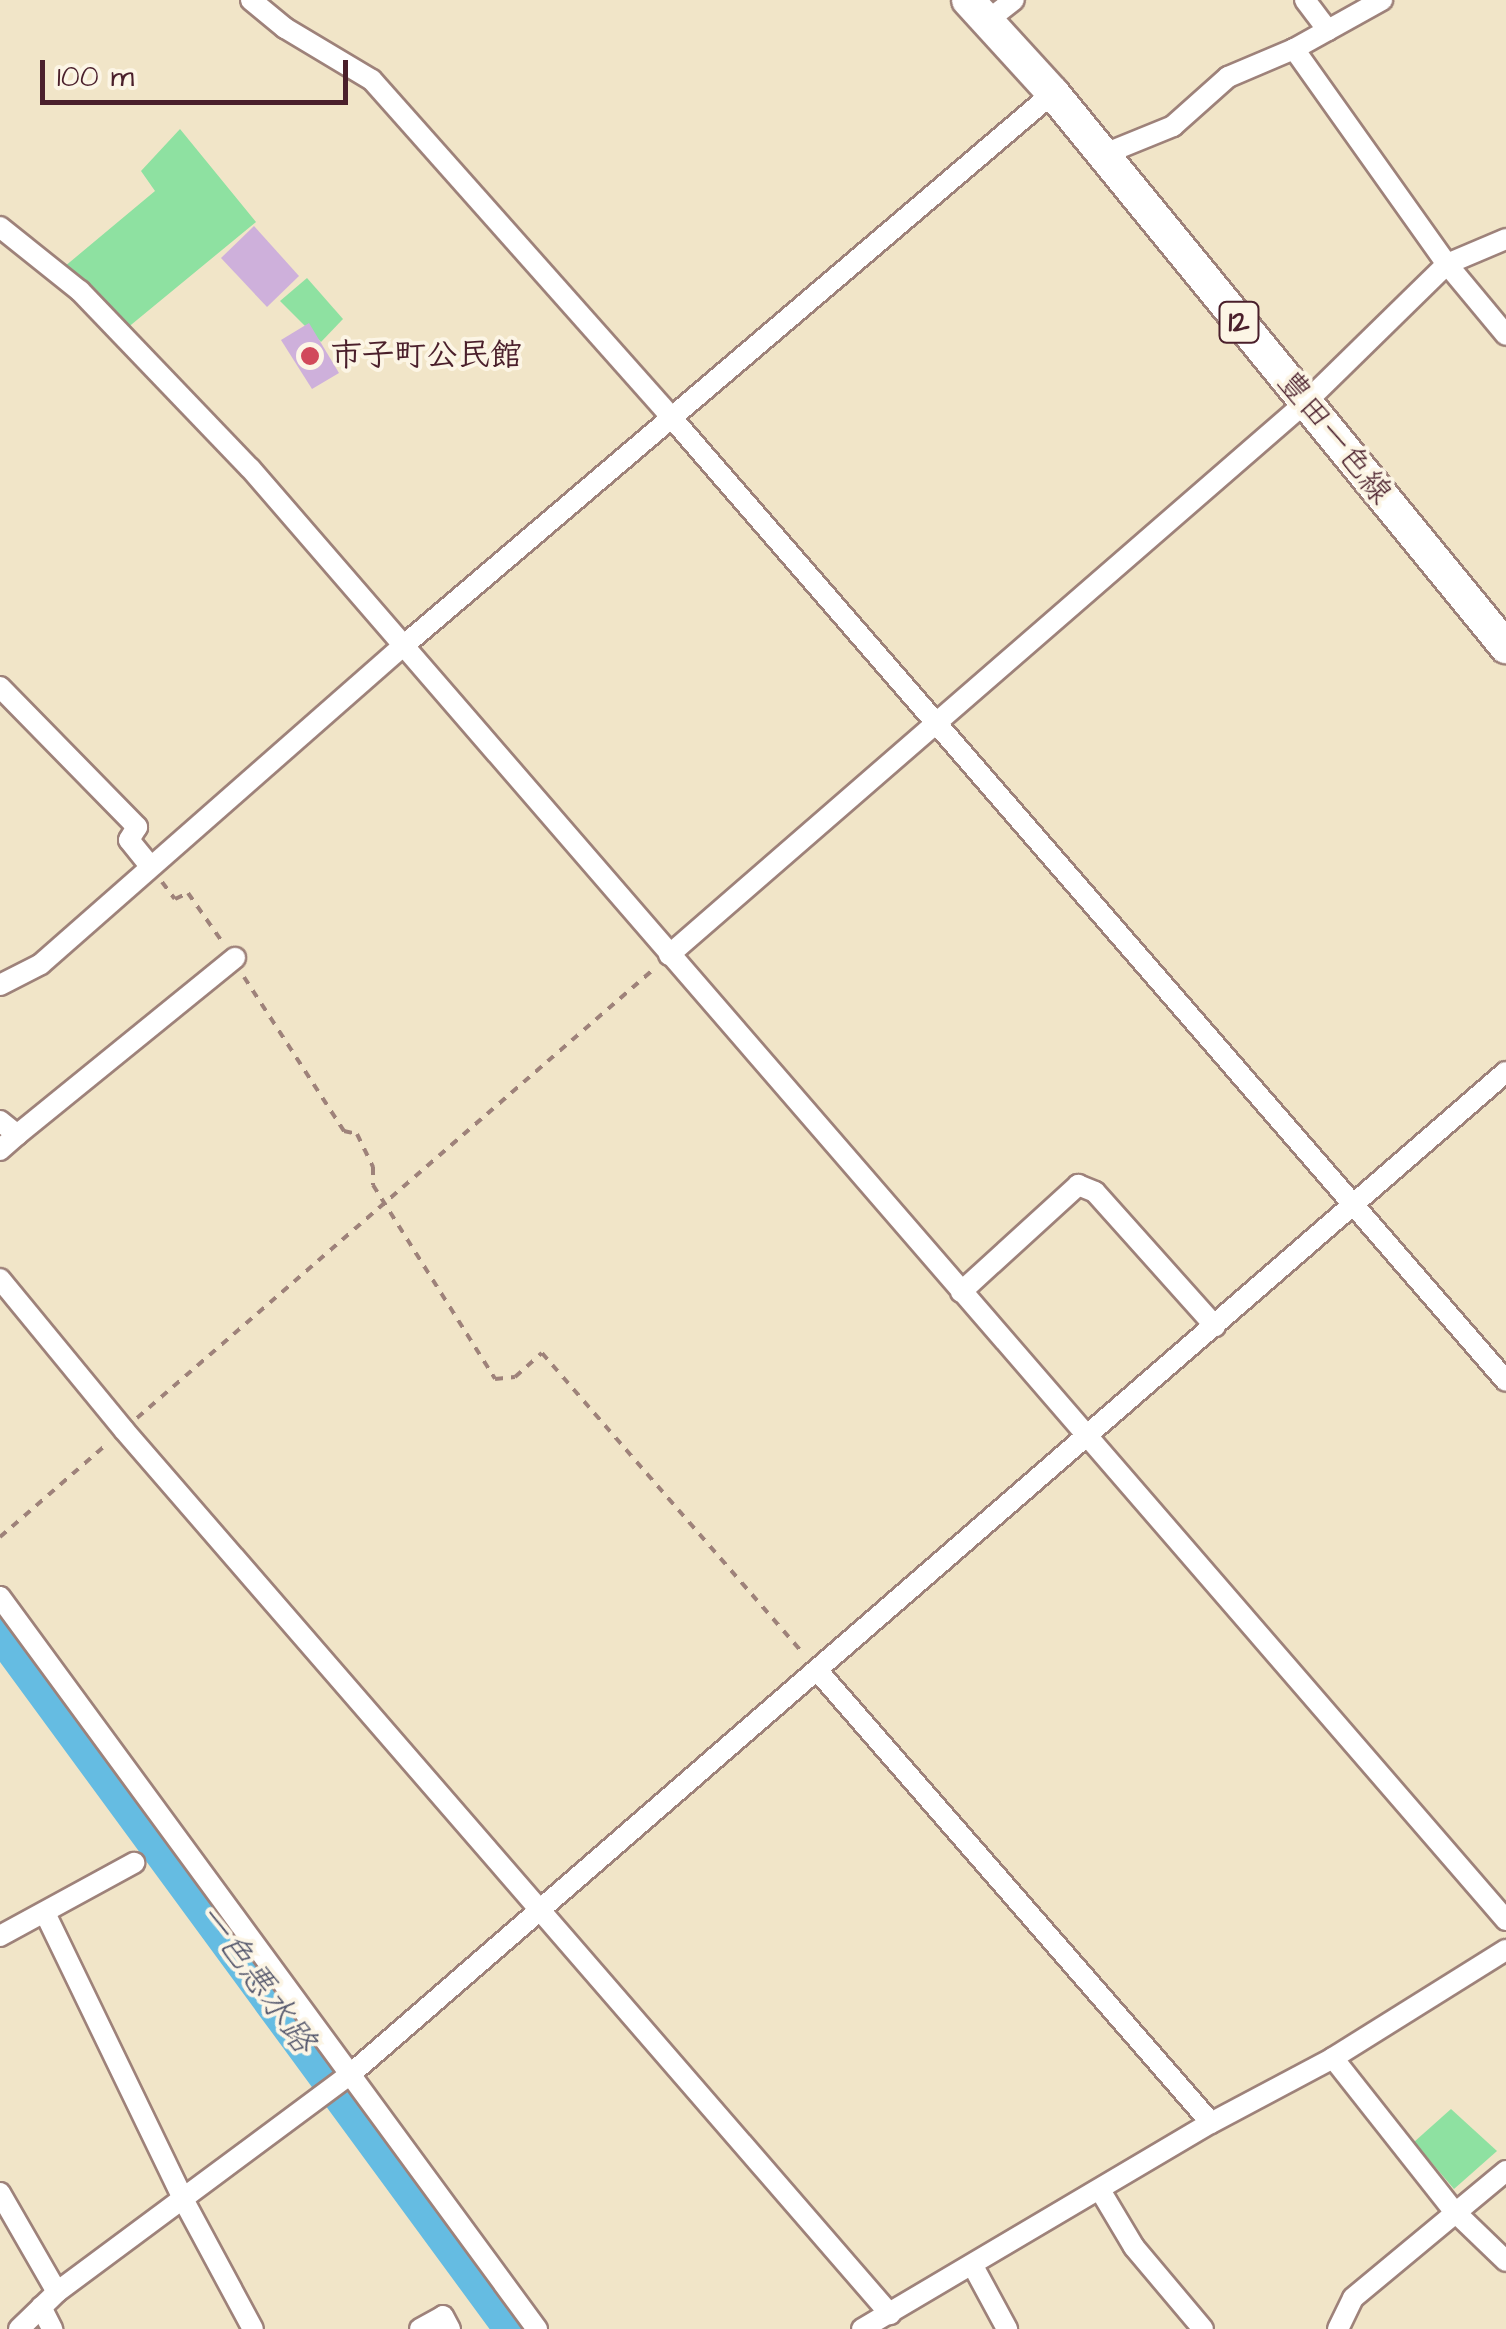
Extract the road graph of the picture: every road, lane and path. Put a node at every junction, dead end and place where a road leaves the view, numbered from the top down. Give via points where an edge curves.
1 (252, 0) edge
2 (1014, 0) edge
3 (1305, 0) edge
4 (1382, 0) edge
5 (978, 10) edge
6 (1328, 30) junction
7 (1294, 49) junction
8 (1053, 94) junction
9 (1102, 155) junction
10 (0, 226) edge
11 (1506, 239) edge
12 (1446, 264) junction
13 (1506, 335) edge
14 (1305, 402) junction
15 (671, 417) junction
16 (402, 647) junction
17 (1506, 647) edge
18 (0, 687) edge
19 (936, 724) junction
20 (150, 866) junction
21 (669, 956) junction
22 (235, 958) junction
23 (0, 985) edge
24 (1506, 1072) edge
25 (0, 1120) edge
26 (17, 1135) junction
27 (0, 1150) edge
28 (387, 1203) junction
29 (1356, 1204) junction
30 (0, 1279) edge
31 (961, 1292) junction
32 (1215, 1326) junction
33 (1506, 1381) edge
34 (124, 1430) junction
35 (1086, 1438) junction
36 (0, 1538) edge
37 (0, 1597) edge
38 (818, 1670) junction
39 (134, 1863) dead end
40 (542, 1907) junction
41 (45, 1912) junction
42 (1506, 1920) edge
43 (0, 1936) edge
44 (1506, 1950) edge
45 (1333, 2058) junction
46 (352, 2072) junction
47 (1211, 2123) junction
48 (1506, 2171) edge
49 (1100, 2190) junction
50 (0, 2193) edge
51 (184, 2201) junction
52 (1454, 2211) junction
53 (1506, 2261) edge
54 (973, 2266) junction
55 (57, 2292) junction
56 (41, 2307) junction
57 (890, 2314) junction
58 (19, 2329) edge
59 (52, 2329) edge
60 (253, 2329) edge
61 (420, 2329) edge
62 (450, 2329) edge
63 (536, 2329) edge
64 (862, 2329) edge
65 (1007, 2329) edge
66 (1203, 2329) edge
67 (1338, 2329) edge

1 - 15 street via 372,80
2 - 5 street
3 - 6 street
4 - 6 street
5 - 8 main road, 豊田一色線 / 12
6 - 7 street
7 - 9 street via 1228,77 1173,126
7 - 12 street
8 - 9 main road, 豊田一色線 / 12
8 - 15 street
9 - 14 main road, 豊田一色線 / 12
10 - 16 street via 80,291 250,468
11 - 12 street
12 - 13 street
12 - 14 street
14 - 17 main road, 豊田一色線 / 12
14 - 19 street
15 - 16 street
15 - 19 street
16 - 20 street
16 - 21 street
18 - 20 street via 138,827 129,840
19 - 21 street
19 - 29 street
20 - 22 path via 175,899 188,893
20 - 23 street via 41,964
21 - 28 path
21 - 31 street
22 - 26 street
22 - 28 path via 344,1131 357,1134 373,1167 372,1186
24 - 29 street
25 - 26 street
26 - 27 street
28 - 34 path
28 - 38 path via 495,1379 514,1377 542,1353 550,1360
29 - 32 street
29 - 33 street
30 - 34 street
31 - 32 street via 1078,1184 1095,1192
31 - 35 street
32 - 35 street
34 - 36 path
34 - 40 street
35 - 38 street
35 - 42 street
37 - 46 street
38 - 40 street
38 - 47 street
39 - 41 street
40 - 46 street
40 - 57 street
41 - 43 street
41 - 51 street
44 - 45 street
45 - 47 street
45 - 52 street
46 - 51 street
46 - 63 street
47 - 49 street
48 - 52 street
49 - 54 street
49 - 66 street via 1134,2247
50 - 55 street
51 - 55 street
51 - 60 street
52 - 53 street
52 - 67 street via 1353,2298
54 - 57 street
54 - 65 street
55 - 56 street
56 - 58 street
56 - 59 street
57 - 64 street
61 - 62 street via 443,2316

